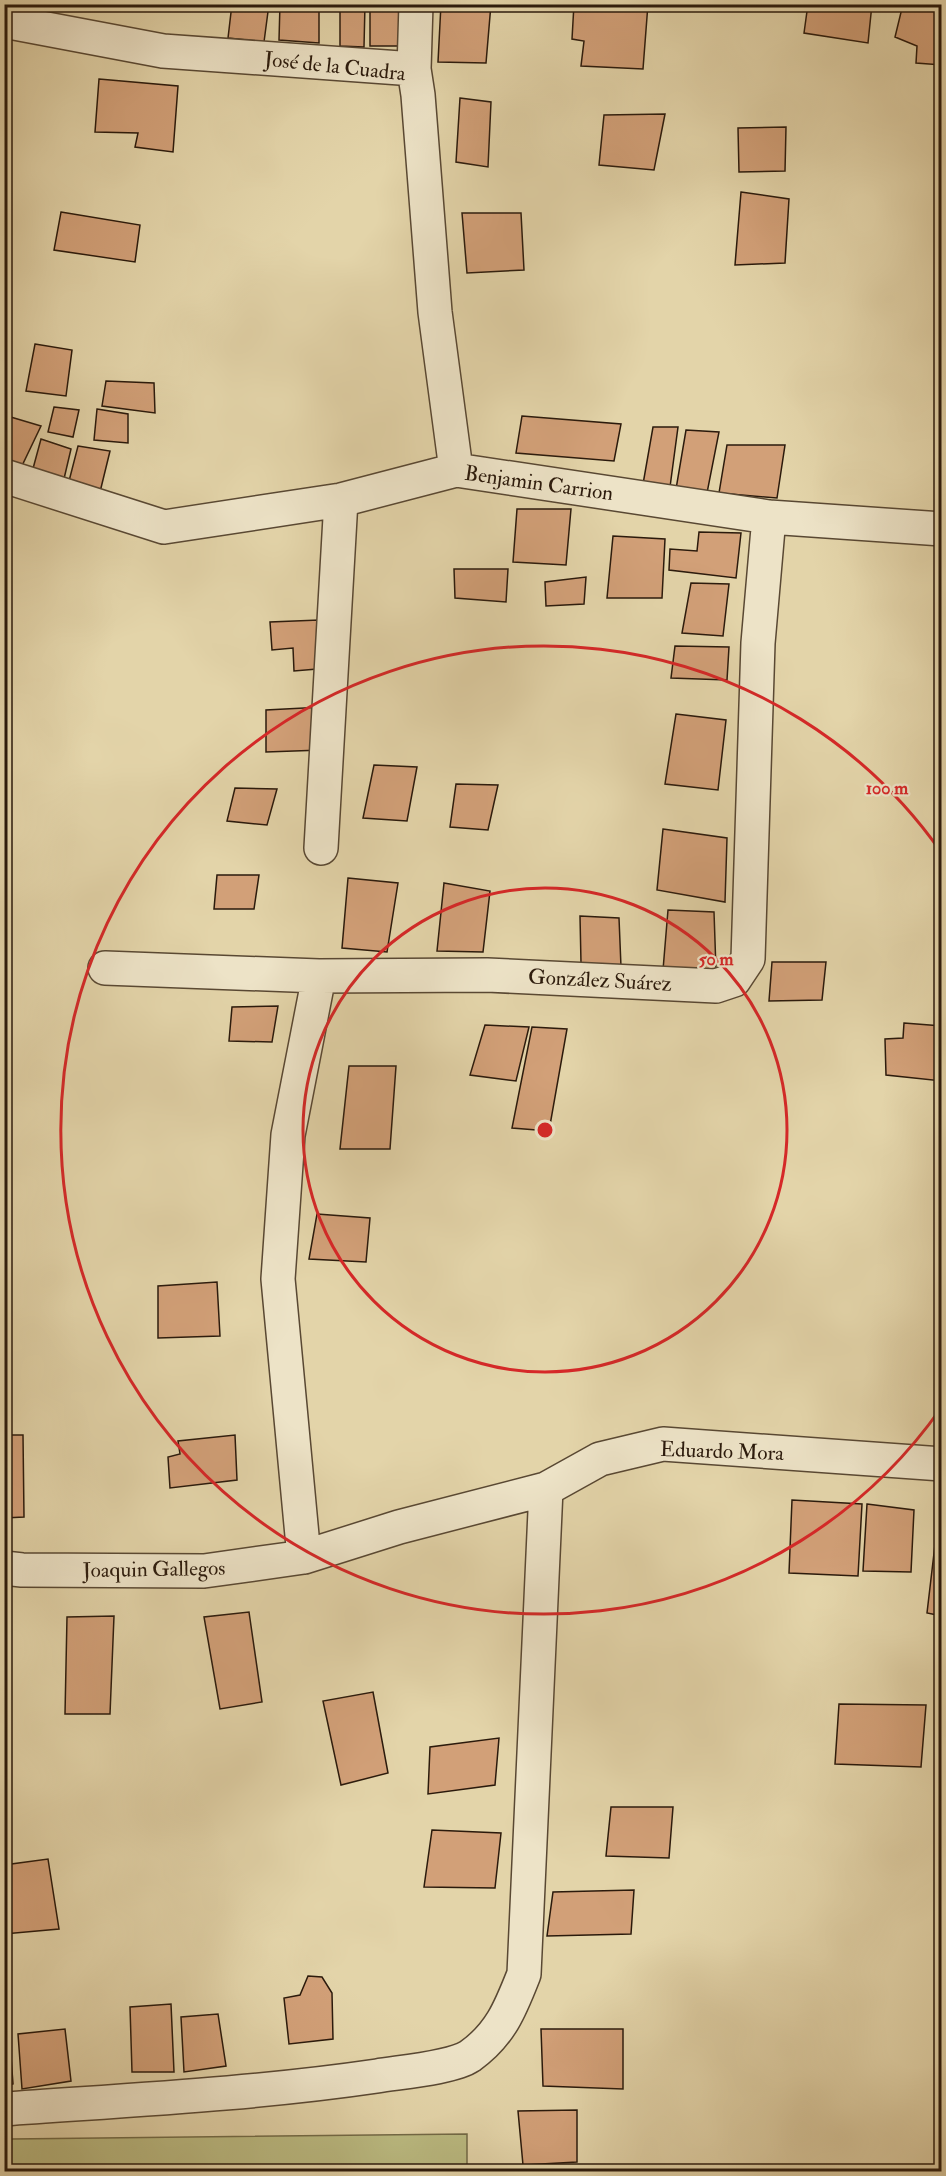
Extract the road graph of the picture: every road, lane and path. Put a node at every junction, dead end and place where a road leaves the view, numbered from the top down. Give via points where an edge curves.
1 (416, 4) edge
2 (4, 21) edge
3 (414, 69) junction
4 (456, 470) junction
5 (4, 476) edge
6 (341, 500) junction
7 (769, 517) junction
8 (942, 529) edge
9 (321, 848) dead end
10 (105, 968) dead end
11 (319, 976) junction
12 (942, 1464) edge
13 (546, 1489) junction
14 (303, 1557) junction
15 (4, 1568) edge
16 (4, 2109) edge

1 - 3 street
2 - 3 street, José de la Cuadra via 163,51
3 - 4 street, José de la Cuadra via 435,312
4 - 6 street, Benjamin Carrion
4 - 7 street, Benjamin Carrion
5 - 6 street, Benjamin Carrion via 164,527
6 - 9 street
7 - 8 street, Benjamin Carrion
7 - 11 street, González Suárez via 758,643 748,959 734,980 716,986 488,975
10 - 11 street, González Suárez
11 - 14 street via 288,1135 278,1279
12 - 13 street, Eduardo Mora via 663,1444 600,1460
13 - 14 street, Eduardo Mora via 399,1527
13 - 16 street via 524,1974 495,2036 468,2057 435,2067 297,2087
14 - 15 street, Joaquin Gallegos via 204,1571

